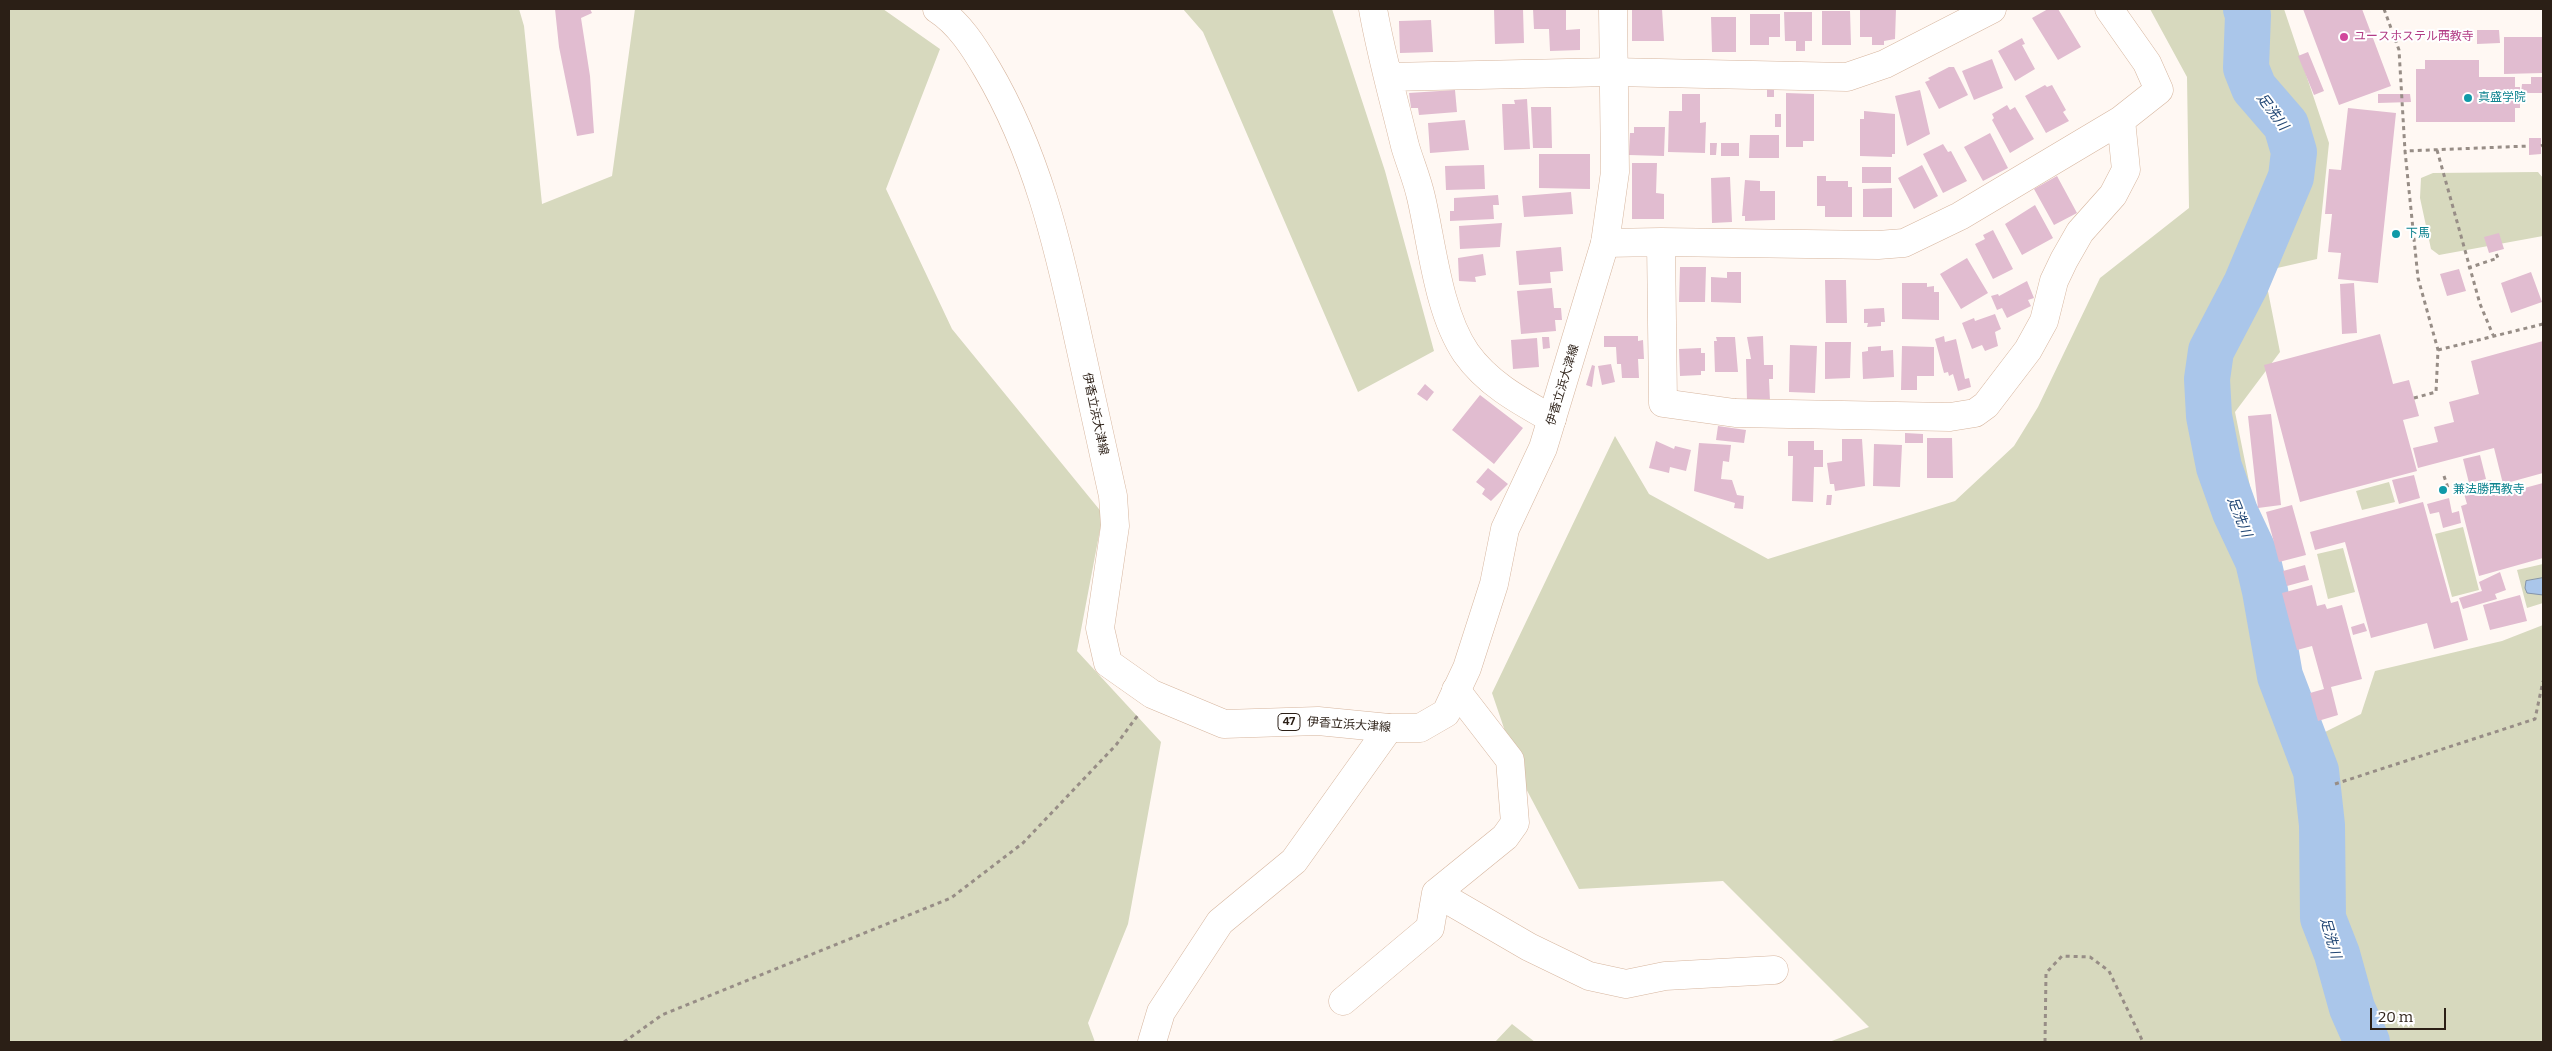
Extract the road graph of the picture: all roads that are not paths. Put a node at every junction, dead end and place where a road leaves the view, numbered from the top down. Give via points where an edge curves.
1 (937, 9) edge
2 (1373, 9) edge
3 (1613, 9) edge
4 (1992, 9) edge
5 (2109, 9) edge
6 (1612, 72) junction
7 (1389, 77) junction
8 (2121, 120) junction
9 (1661, 242) junction
10 (1605, 244) junction
11 (1552, 419) junction
12 (1456, 690) junction
13 (1389, 728) junction
14 (1436, 893) junction
15 (1774, 970) dead end
16 (1344, 1001) dead end
17 (1152, 1042) edge

1 - 13 street, 伊香立浜大津線 / 47 via 948,16 974,48 1007,103 1034,165 1064,274 1113,496 1115,526 1100,628 1108,663 1152,694 1224,724 1318,721
2 - 7 street
3 - 6 street, 伊香立浜大津線 / 47
4 - 6 street via 1886,64 1847,77
5 - 8 street via 2147,63 2159,90
6 - 7 street
6 - 10 street, 伊香立浜大津線 / 47 via 1615,172
7 - 11 street via 1421,195 1439,289 1465,352 1485,376 1509,395
8 - 9 street via 1960,216 1904,242 1878,245
8 - 9 street via 2126,170 2113,195 2080,232 2064,260 2054,281 2044,321 2028,350 1986,405 1975,413 1950,417 1735,413 1663,403
9 - 10 street
10 - 11 street, 伊香立浜大津線 / 47
11 - 12 street, 伊香立浜大津線 / 47 via 1543,448 1505,530 1494,584 1467,668
12 - 13 street, 伊香立浜大津線 / 47 via 1446,713 1420,728
12 - 14 street via 1510,760 1515,823 1505,837
13 - 17 street via 1294,861 1220,922 1161,1012
14 - 15 street via 1529,947 1588,976 1626,984 1665,976
14 - 16 street via 1430,928

